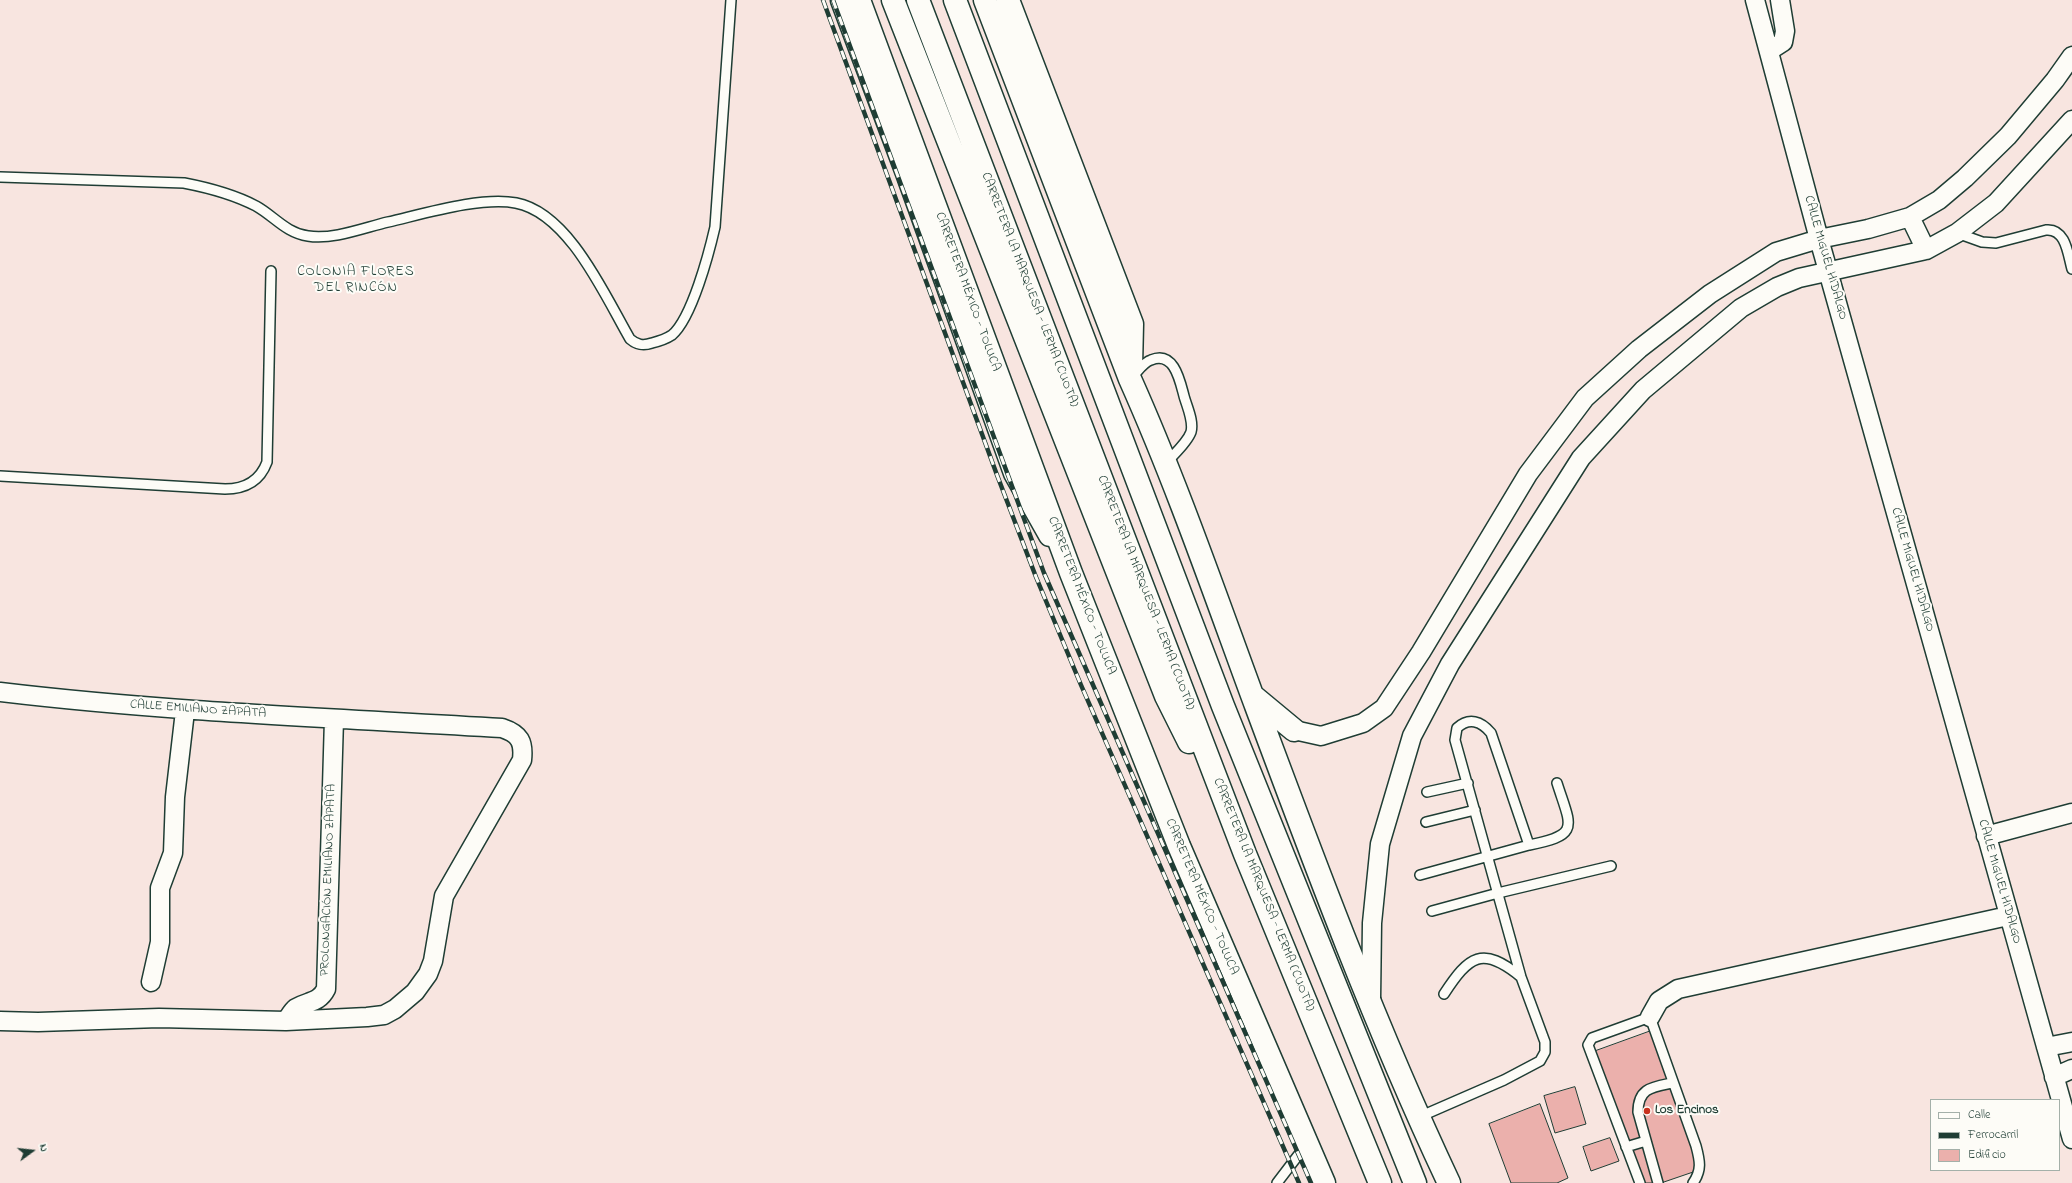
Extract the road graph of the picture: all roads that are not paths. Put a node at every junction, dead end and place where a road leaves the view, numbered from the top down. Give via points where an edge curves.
1 (731, 0) edge
2 (842, 0) edge
3 (859, 0) edge
4 (893, 0) edge
5 (918, 0) edge
6 (955, 0) edge
7 (985, 0) edge
8 (1008, 0) edge
9 (1755, 0) edge
10 (1780, 0) edge
11 (1769, 51) junction
12 (2072, 56) edge
13 (2072, 120) edge
14 (0, 177) edge
15 (1910, 217) junction
16 (1957, 233) junction
17 (1819, 239) junction
18 (1926, 250) junction
19 (2072, 269) edge
20 (271, 271) dead end
21 (1829, 272) junction
22 (1130, 379) junction
23 (1165, 463) junction
24 (0, 476) edge
25 (1071, 573) junction
26 (0, 692) edge
27 (1252, 696) junction
28 (185, 710) junction
29 (334, 719) junction
30 (1294, 730) joint
31 (1468, 783) junction
32 (1557, 783) dead end
33 (1427, 792) dead end
34 (1475, 810) junction
35 (2072, 813) edge
36 (1426, 822) dead end
37 (1986, 836) junction
38 (1529, 845) junction
39 (1245, 854) junction
40 (1488, 857) junction
41 (1611, 866) dead end
42 (1420, 875) dead end
43 (1498, 893) junction
44 (1432, 911) dead end
45 (2008, 916) junction
46 (1521, 977) junction
47 (151, 982) dead end
48 (1444, 994) dead end
49 (1371, 1004) junction
50 (1650, 1018) junction
51 (0, 1021) edge
52 (286, 1021) junction
53 (2072, 1042) edge
54 (2046, 1047) junction
55 (2072, 1069) edge
56 (2054, 1077) junction
57 (1672, 1083) junction
58 (1418, 1118) junction
59 (2072, 1139) edge
60 (1646, 1141) junction
61 (1306, 1143) junction
62 (1626, 1147) junction
63 (1277, 1183) edge
64 (1324, 1183) edge
65 (1380, 1183) edge
66 (1415, 1183) edge
67 (1448, 1183) edge
68 (1640, 1183) edge
69 (1658, 1183) edge
70 (1693, 1183) edge

1 - 14 lane via 714,227 707,262 678,328 663,341 648,345 630,339 578,249 558,227 532,208 517,203 460,206 334,235 309,237 286,229 258,207 237,197 184,183
2 - 25 main road via 1015,472
3 - 25 main road, CARRETERA MÉXICO - TOLUCA
4 - 39 main road via 1166,696
5 - 39 main road, CARRETERA LA MARQUESA - LERMA (CUOTA)
6 - 66 main road via 1223,706
7 - 22 main road
8 - 22 main road via 1132,324
9 - 11 street, CALLE MIGUEL HIDALGO
10 - 11 street via 1785,31 1783,42
11 - 17 street, CALLE MIGUEL HIDALGO
12 - 15 street via 2008,136 1965,178 1938,200
13 - 16 street via 1996,202
15 - 17 street
15 - 18 street
16 - 18 street
16 - 19 lane via 1982,242 1996,243 2055,230 2062,235
17 - 21 street, CALLE MIGUEL HIDALGO
17 - 30 street via 1776,252 1710,294 1639,349 1585,398 1528,474 1421,652 1384,708 1363,723 1321,736
18 - 21 street
20 - 24 lane via 267,462 263,472 253,482 240,489 225,489
21 - 37 street, CALLE MIGUEL HIDALGO
21 - 49 street via 1799,278 1777,287 1741,308 1643,390 1581,458 1490,600 1450,664 1412,736 1396,787 1380,844 1372,923
22 - 23 main road
22 - 23 lane via 1150,360 1162,358 1170,361 1178,373 1192,422 1191,431 1188,438
23 - 27 main road
25 - 61 main road, CARRETERA MÉXICO - TOLUCA via 1179,846
26 - 28 street, CALLE EMILIANO ZAPATA
27 - 30 main road
27 - 49 main road
28 - 29 street, CALLE EMILIANO ZAPATA
28 - 47 street via 175,797 173,854 160,888 160,942
29 - 52 street, PROLONGACIÓN EMILIANO ZAPATA via 326,989 323,996 296,1009
29 - 52 street, CALLE EMILIANO ZAPATA via 502,728 511,731 524,748 522,760 444,896 433,961 428,974 415,992 395,1010 384,1015
31 - 33 lane
31 - 34 lane
31 - 38 lane via 1455,740 1457,728 1468,721 1476,721 1491,733
32 - 38 lane via 1568,824 1567,832 1554,841
34 - 36 lane
34 - 40 lane
35 - 37 street
37 - 45 street, CALLE MIGUEL HIDALGO
38 - 40 lane
39 - 65 main road, CARRETERA LA MARQUESA - LERMA (CUOTA)
40 - 42 lane
40 - 43 lane
41 - 43 lane
43 - 44 lane
43 - 46 lane
45 - 50 street via 1678,989 1659,1001
45 - 54 street, CALLE MIGUEL HIDALGO
46 - 48 lane via 1505,964 1490,958 1480,958 1462,968
46 - 58 lane via 1545,1042 1543,1058 1504,1080
49 - 58 main road
50 - 57 lane
50 - 62 lane via 1592,1038 1588,1045
51 - 52 street, CALLE EMILIANO ZAPATA via 159,1018
53 - 54 street
54 - 56 street, CALLE MIGUEL HIDALGO
55 - 56 street
56 - 59 street, CALLE MIGUEL HIDALGO
57 - 60 lane via 1648,1089 1640,1097 1638,1112
57 - 70 lane via 1696,1146 1700,1164 1700,1173
58 - 67 main road
60 - 62 lane
60 - 69 lane
61 - 63 lane
61 - 64 main road, CARRETERA MÉXICO - TOLUCA
62 - 68 lane

